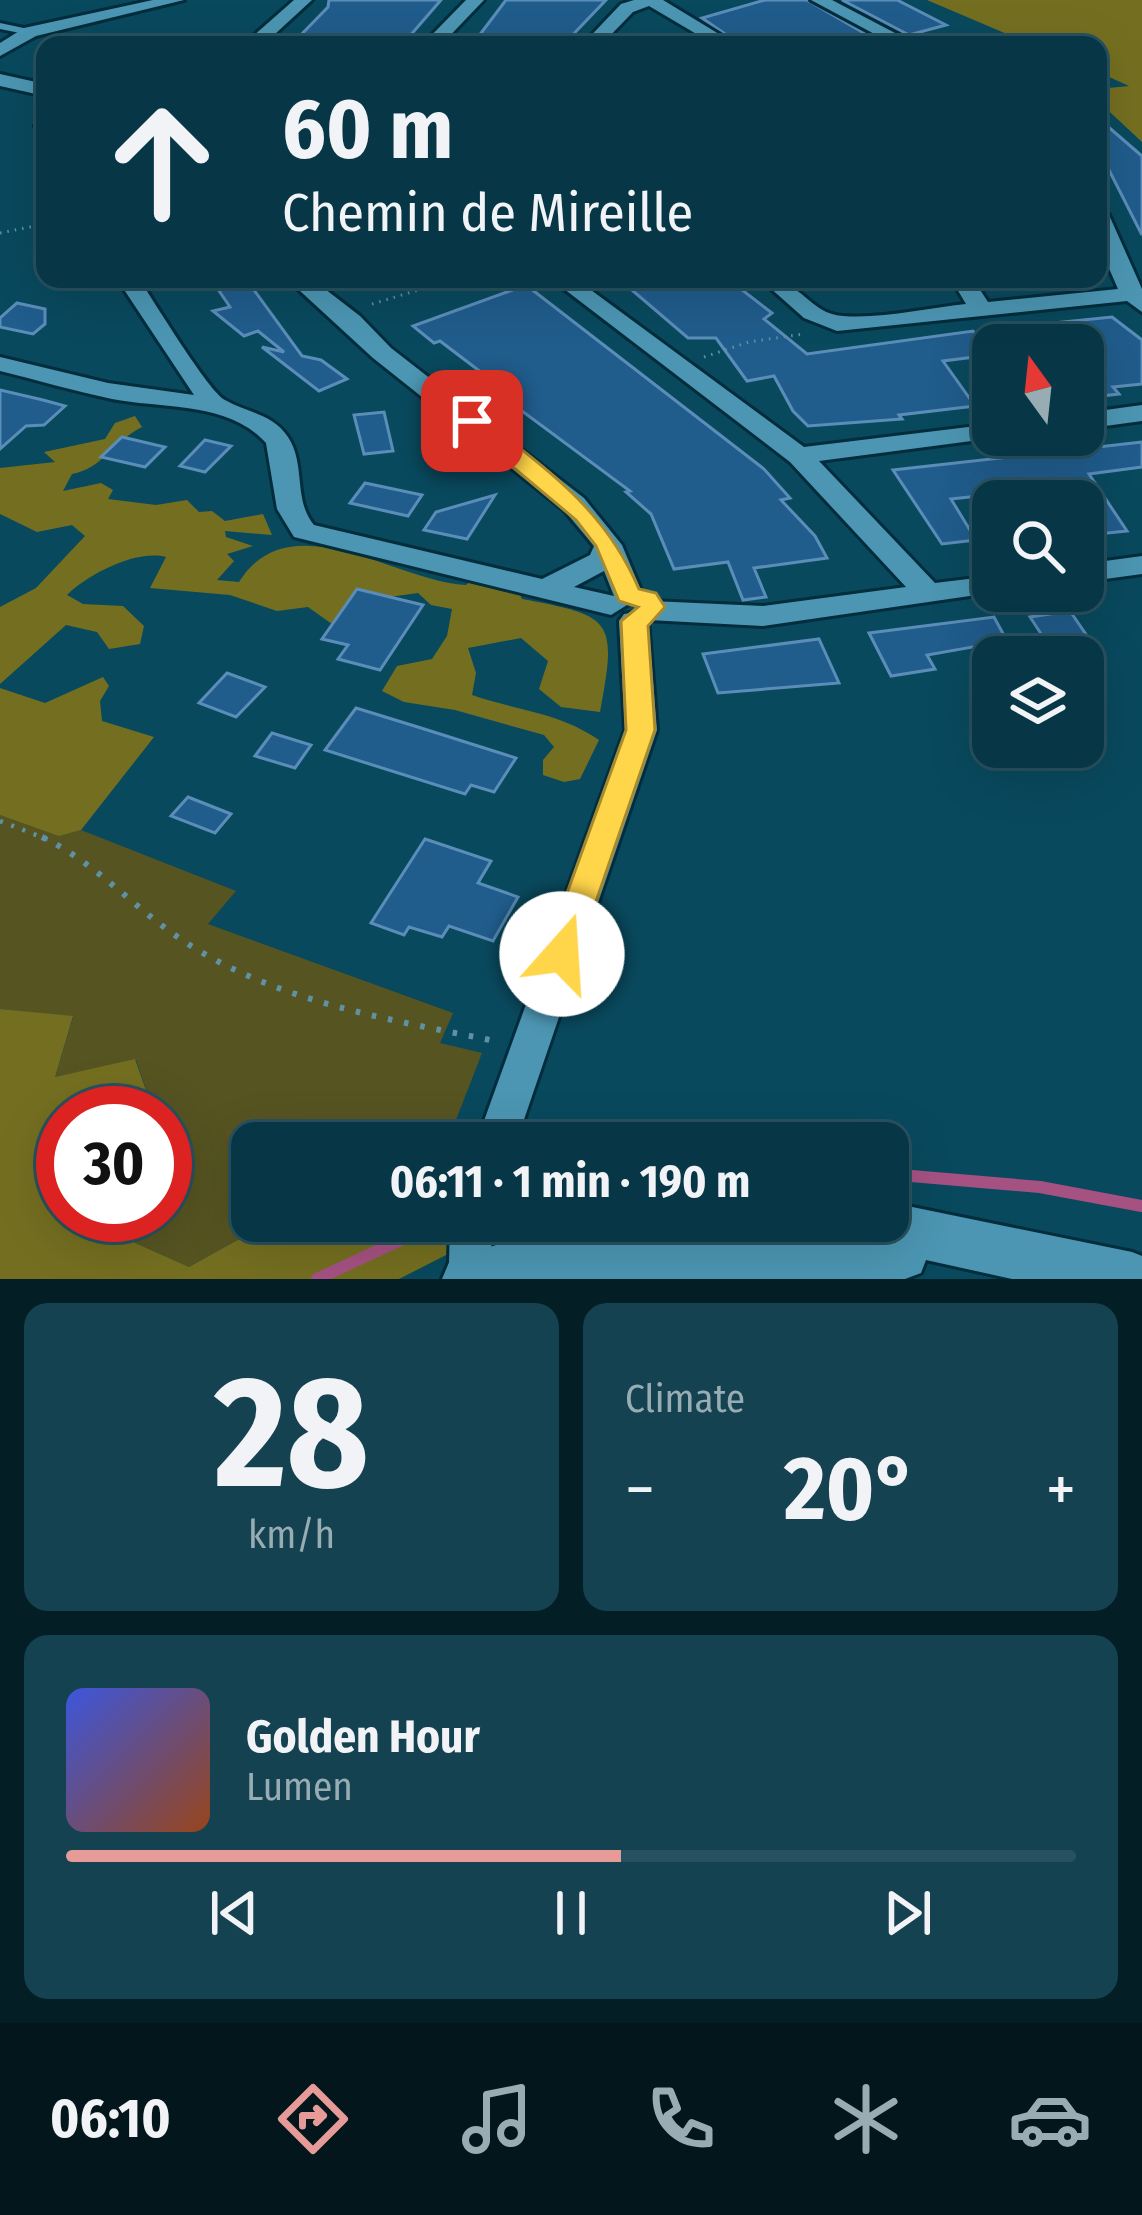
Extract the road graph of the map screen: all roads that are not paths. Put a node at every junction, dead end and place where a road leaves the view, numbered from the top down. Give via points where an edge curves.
1 (76, 0) edge
2 (176, 0) edge
3 (304, 0) edge
4 (476, 0) edge
5 (651, 0) edge
6 (819, 0) edge
7 (94, 18) junction
8 (0, 26) edge
9 (30, 32) junction
10 (262, 36) edge
11 (440, 36) edge
12 (600, 36) edge
13 (713, 36) edge
14 (891, 36) edge
15 (0, 51) edge
16 (0, 80) edge
17 (36, 88) edge
18 (1107, 235) edge
19 (134, 288) edge
20 (310, 288) edge
21 (574, 288) edge
22 (782, 288) edge
23 (968, 288) edge
24 (1137, 300) edge
25 (982, 311) junction
26 (0, 364) edge
27 (211, 401) junction
28 (1142, 413) edge
29 (1104, 418) edge
30 (972, 435) edge
31 (799, 456) junction
32 (608, 545) junction
33 (1142, 565) edge
34 (1104, 570) edge
35 (550, 587) junction
36 (972, 588) edge
37 (928, 593) junction
38 (631, 608) junction
39 (505, 1122) edge
40 (491, 1242) edge
41 (514, 1267) edge
42 (1132, 1279) edge

1 - 7 street
2 - 7 street
3 - 10 street
4 - 11 street
5 - 12 street via 627,8
5 - 13 street
6 - 14 street
7 - 9 street
8 - 9 lane
9 - 15 street
16 - 17 street
18 - 24 street
19 - 27 street
20 - 32 street via 567,497
21 - 31 street
22 - 25 street via 837,324
23 - 25 street
24 - 25 street
26 - 27 street via 146,398
27 - 35 street via 280,444 291,513 304,531
28 - 29 street
30 - 31 street
31 - 37 street
32 - 35 street via 602,560
32 - 38 street
33 - 34 street
35 - 38 street
36 - 37 street
37 - 38 street via 728,619
38 - 39 street via 641,730
40 - 41 street
41 - 42 street via 786,1252 1026,1259

